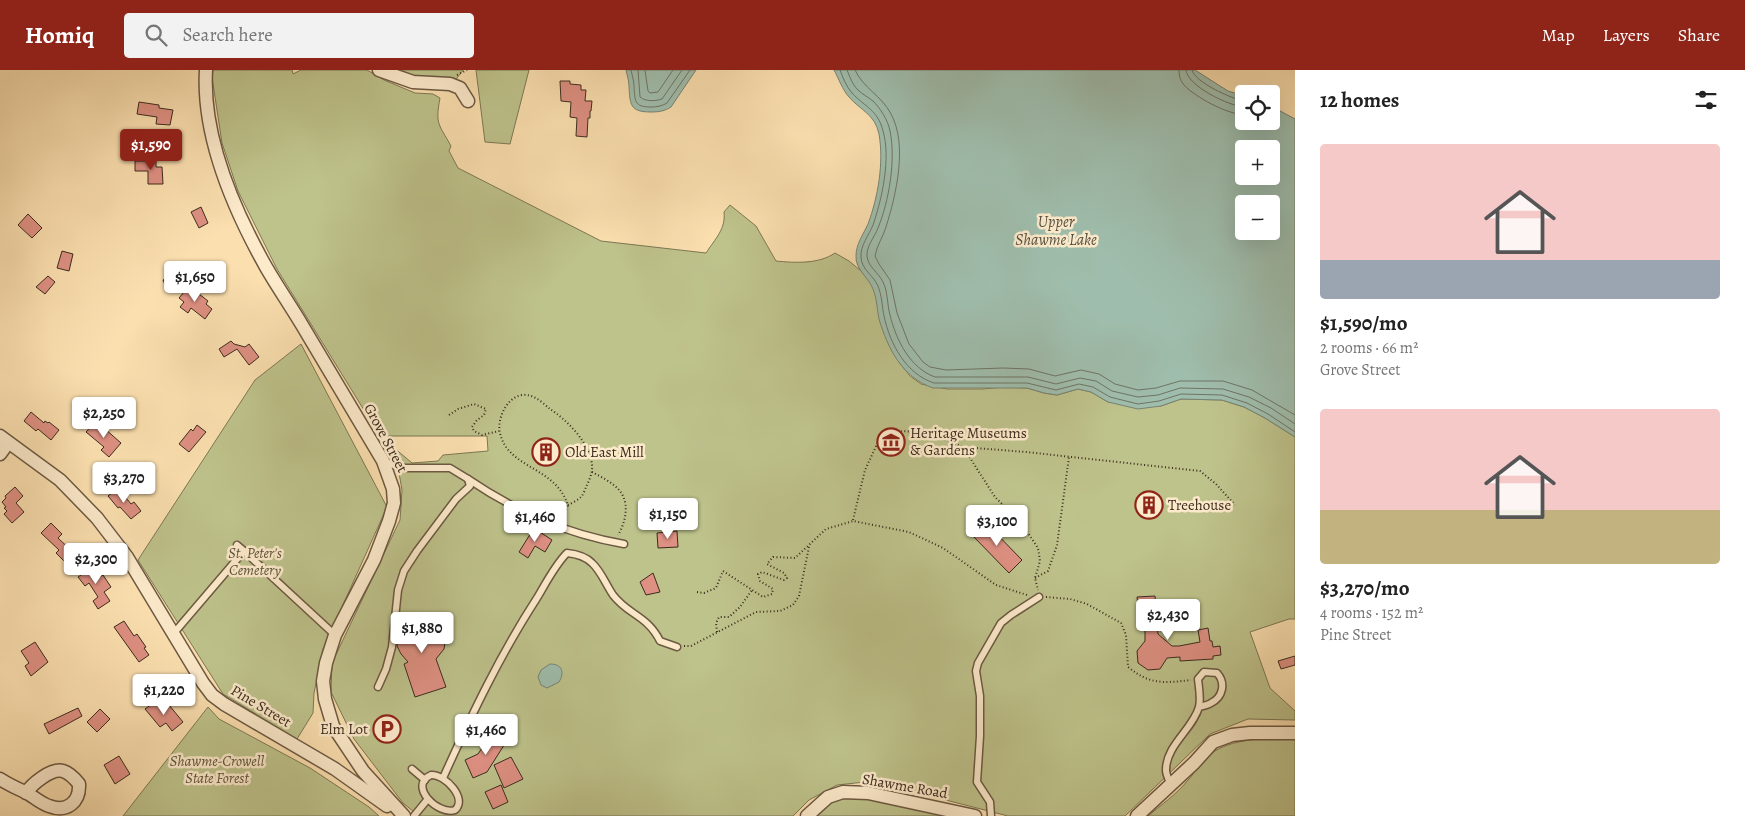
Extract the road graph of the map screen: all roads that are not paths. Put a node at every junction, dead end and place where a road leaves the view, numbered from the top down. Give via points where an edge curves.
1 (206, 70) edge
2 (379, 70) edge
3 (468, 101) dead end
4 (4, 439) edge
5 (0, 454) edge
6 (383, 461) junction
7 (468, 479) junction
8 (624, 544) dead end
9 (237, 545) dead end
10 (244, 552) junction
11 (1039, 597) road end
12 (174, 633) junction
13 (335, 635) junction
14 (676, 647) road end
15 (378, 687) dead end
16 (1199, 707) junction
17 (1295, 733) edge
18 (412, 769) dead end
19 (443, 778) junction
20 (0, 779) edge
21 (425, 780) junction
22 (1171, 785) junction
23 (26, 793) dead end
24 (426, 800) junction
25 (455, 813) edge
26 (403, 816) edge
27 (414, 816) edge
28 (807, 816) edge
29 (975, 816) edge
30 (991, 816) edge
31 (1137, 816) edge

1 - 6 street, Grove Street via 207,110 226,180 240,216 266,267
2 - 3 street via 413,82 450,84 460,88
4 - 5 street
4 - 12 street, Pine Street via 60,480 97,518 123,550
6 - 7 lane via 405,468 450,468
6 - 13 street, Grove Street via 393,488 394,503 389,522 374,560
7 - 8 lane via 510,506 565,530
7 - 15 lane via 470,486 456,499 404,571 398,590 392,647
9 - 10 lane
10 - 12 lane
10 - 13 lane
11 - 30 lane via 1001,623 976,671 980,696 977,782 990,802
12 - 26 street, Pine Street via 212,695 335,769
13 - 26 street, Grove Street via 323,681 333,726 363,771
14 - 19 lane via 660,641 645,620 625,608 593,563 580,555 567,554 524,618 493,673
16 - 16 lane via 1198,679 1204,672 1217,673 1224,686 1220,695
16 - 22 lane via 1167,761 1166,772
17 - 22 street via 1241,734 1213,742
18 - 21 lane
19 - 21 lane via 432,775
19 - 25 lane via 459,800
20 - 23 street
21 - 24 lane via 422,790
22 - 31 street
24 - 25 lane via 442,811
24 - 27 lane
28 - 29 street, Shawme Road via 828,798 843,792 868,793

